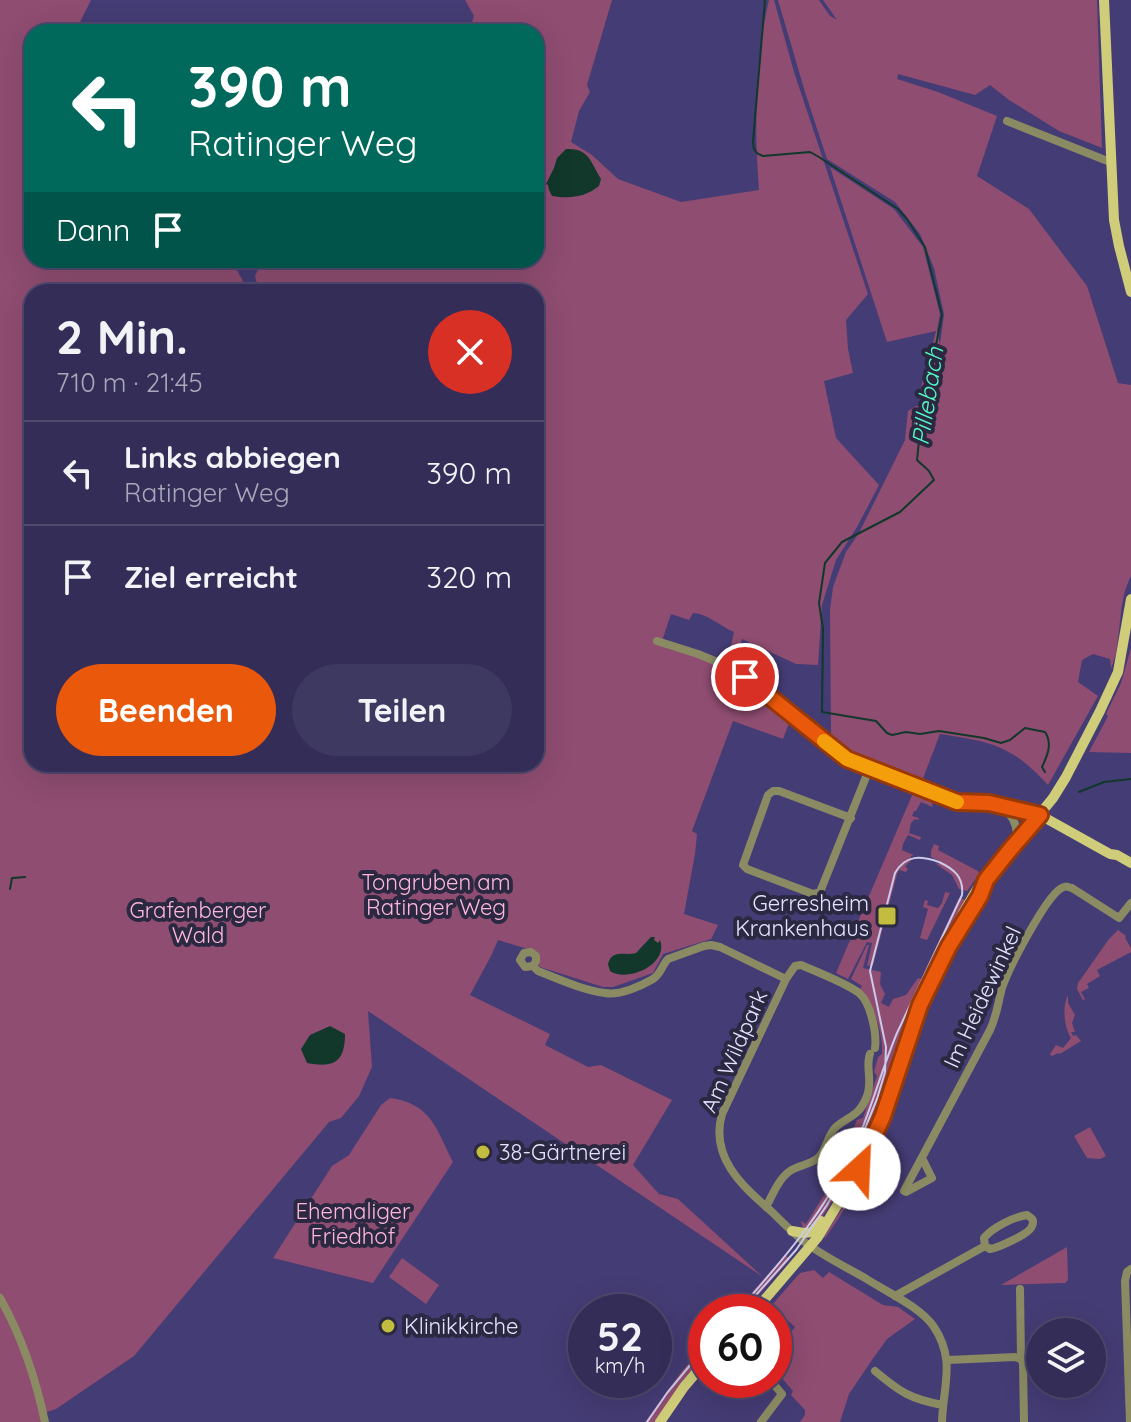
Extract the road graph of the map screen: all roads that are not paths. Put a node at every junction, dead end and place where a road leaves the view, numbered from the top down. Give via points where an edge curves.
1 (1104, 0) edge
2 (1007, 121) dead end
3 (1110, 162) junction
4 (1131, 292) edge
5 (1131, 599) edge
6 (657, 641) dead end
7 (870, 767) junction
8 (1003, 807) junction
9 (1040, 815) junction
10 (851, 818) junction
11 (1016, 842) junction
12 (1131, 866) edge
13 (1131, 903) edge
14 (533, 966) dead end
15 (786, 979) junction
16 (922, 1158) dead end
17 (766, 1207) junction
18 (837, 1207) junction
19 (792, 1231) junction
20 (811, 1246) junction
21 (985, 1246) junction
22 (1131, 1269) edge
23 (1020, 1289) dead end
24 (770, 1294) edge
25 (895, 1296) junction
26 (0, 1298) edge
27 (1129, 1355) edge
28 (1021, 1359) junction
29 (948, 1360) junction
30 (875, 1371) dead end
31 (688, 1382) edge
32 (779, 1398) edge
33 (943, 1405) junction
34 (45, 1422) edge
35 (660, 1422) edge
36 (761, 1422) edge
37 (942, 1422) edge
38 (1024, 1422) edge
39 (1130, 1422) edge

1 - 3 main road
2 - 3 street
3 - 4 main road via 1115,226
5 - 9 main road via 1114,684
6 - 7 street via 745,677 847,759
7 - 8 street via 957,802
7 - 10 street
8 - 9 street
8 - 11 street via 1015,823
9 - 11 main road
9 - 12 main road
10 - 10 street via 773,791 743,865 819,893
11 - 18 main road via 986,880 920,1005 873,1142
13 - 16 street, Im Heidewinkel via 1119,918 1072,888 1060,889 1008,972 990,1030
14 - 15 street, Am Wildpark via 613,994 654,978 668,959 711,945
15 - 17 street, Am Wildpark via 720,1125 721,1147 732,1173
15 - 17 street, Am Wildpark via 801,965 860,994 875,1031 867,1058 871,1077 864,1104 835,1127 821,1156 784,1175
17 - 19 street, Am Wildpark
18 - 19 main road via 812,1232
18 - 20 main road
19 - 20 street, Am Wildpark
20 - 24 main road
20 - 25 street, Am Wildpark
21 - 21 street via 993,1249 1029,1231 1032,1219 1020,1216 988,1233
21 - 25 street
22 - 27 street via 1125,1281
23 - 28 street
25 - 29 street, Am Wildpark via 932,1324
26 - 34 street via 29,1366
27 - 39 street
28 - 29 street
28 - 38 street
29 - 33 street
30 - 33 street via 913,1399
31 - 35 main road
32 - 36 street
33 - 37 street

